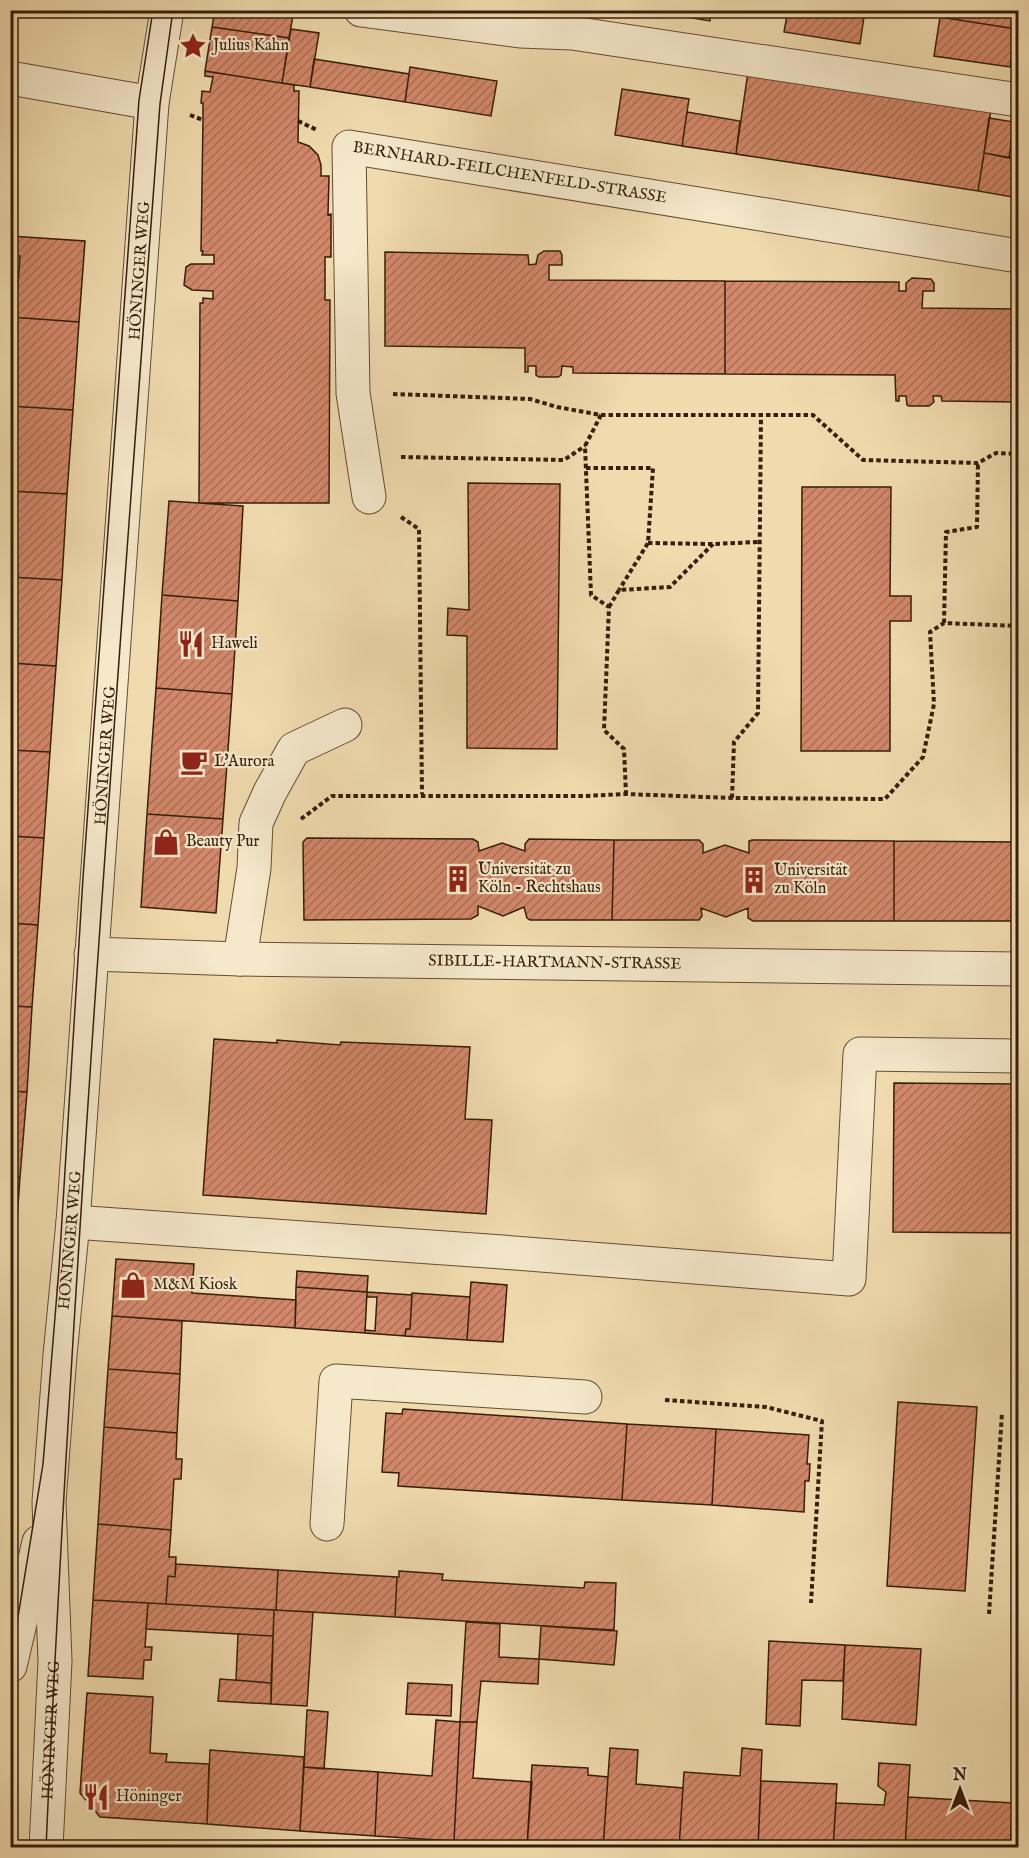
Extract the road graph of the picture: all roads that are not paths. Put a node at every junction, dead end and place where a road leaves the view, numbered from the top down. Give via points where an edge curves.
1 (167, 10) edge
2 (361, 10) edge
3 (10, 78) edge
4 (1018, 100) edge
5 (152, 103) junction
6 (1018, 255) edge
7 (369, 497) road end
8 (345, 725) dead end
9 (91, 954) junction
10 (240, 959) junction
11 (1018, 969) edge
12 (1018, 1056) edge
13 (73, 1222) junction
14 (585, 1397) dead end
15 (49, 1502) junction
16 (327, 1524) dead end
17 (10, 1666) edge
18 (46, 1848) edge

1 - 5 street, HÖNINGER WEG
2 - 4 street via 520,32 572,33
3 - 5 street
5 - 9 street, HÖNINGER WEG
6 - 7 street, BERNHARD-FEILCHENFELD-STRASSE via 349,147 353,393
8 - 10 street via 294,749 256,823 254,868
9 - 10 street, SIBILLE-HARTMANN-STRASSE
9 - 13 street, HÖNINGER WEG
10 - 11 street, SIBILLE-HARTMANN-STRASSE
12 - 13 street via 860,1054 849,1279
13 - 15 street, HÖNINGER WEG
14 - 16 street via 336,1381
15 - 17 street, HÖNINGER WEG
15 - 18 street, HÖNINGER WEG via 55,1661

